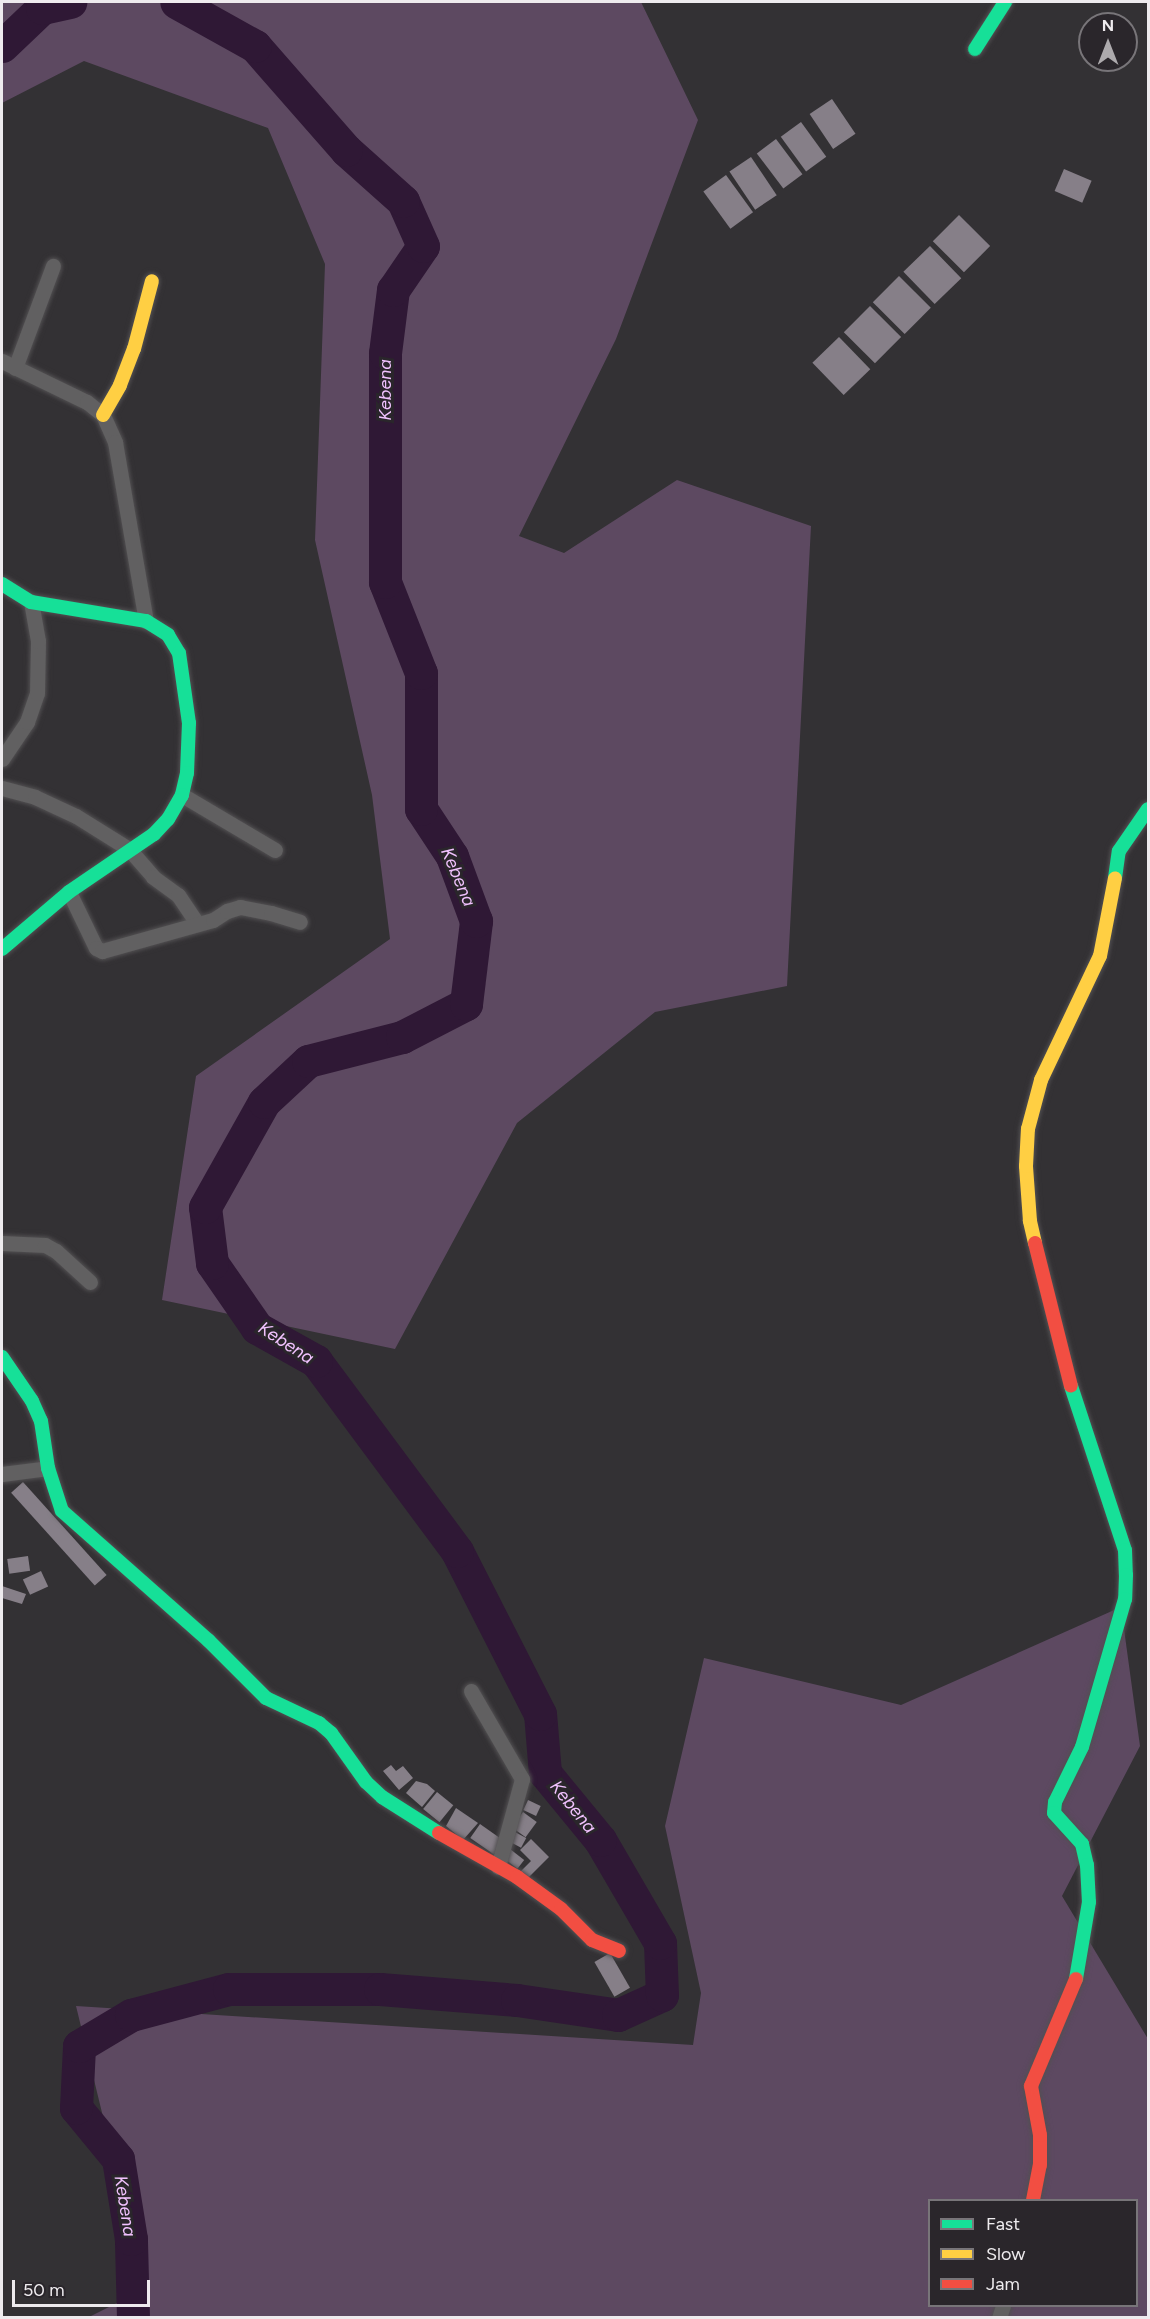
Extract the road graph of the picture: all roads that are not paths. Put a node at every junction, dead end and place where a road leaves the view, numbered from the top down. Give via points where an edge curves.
1 (1005, 2) edge
2 (975, 49) dead end
3 (52, 266) dead end
4 (152, 282) dead end
5 (8, 364) edge
6 (103, 415) junction
7 (2, 584) edge
8 (31, 602) junction
9 (146, 621) junction
10 (2, 759) edge
11 (2, 788) edge
12 (182, 795) junction
13 (1149, 809) edge
14 (129, 849) junction
15 (275, 850) dead end
16 (69, 892) junction
17 (300, 922) dead end
18 (197, 923) junction
19 (2, 950) edge
20 (2, 1242) edge
21 (90, 1282) dead end
22 (2, 1357) edge
23 (48, 1468) junction
24 (2, 1474) edge
25 (471, 1691) dead end
26 (498, 1867) junction
27 (619, 1950) dead end
28 (1033, 2199) edge

1 - 2 street
3 - 5 street
4 - 6 street via 134,349
5 - 6 street via 87,402
6 - 9 street via 115,442
7 - 8 street
8 - 9 street
8 - 10 street via 38,641 37,693 27,722
9 - 12 street via 168,635 183,669 189,756
11 - 14 street via 35,797 76,816
12 - 14 street via 154,834
12 - 15 street
13 - 28 street via 1119,851 1100,956 1041,1080 1028,1129 1030,1221 1071,1387 1125,1550 1126,1575 1125,1599 1094,1709 1082,1747 1055,1803 1054,1813 1082,1844 1089,1902 1079,1971 1031,2086 1040,2135 1040,2165
14 - 16 street
14 - 18 street via 153,877 178,895
16 - 18 street via 96,948 102,951
16 - 19 street
17 - 18 street via 240,907
20 - 21 street via 45,1245
22 - 23 street via 41,1421
23 - 24 street
23 - 26 street via 62,1511 208,1640 266,1698 331,1733 366,1782 382,1797
25 - 26 street via 522,1779
26 - 27 street via 545,1896 592,1940

